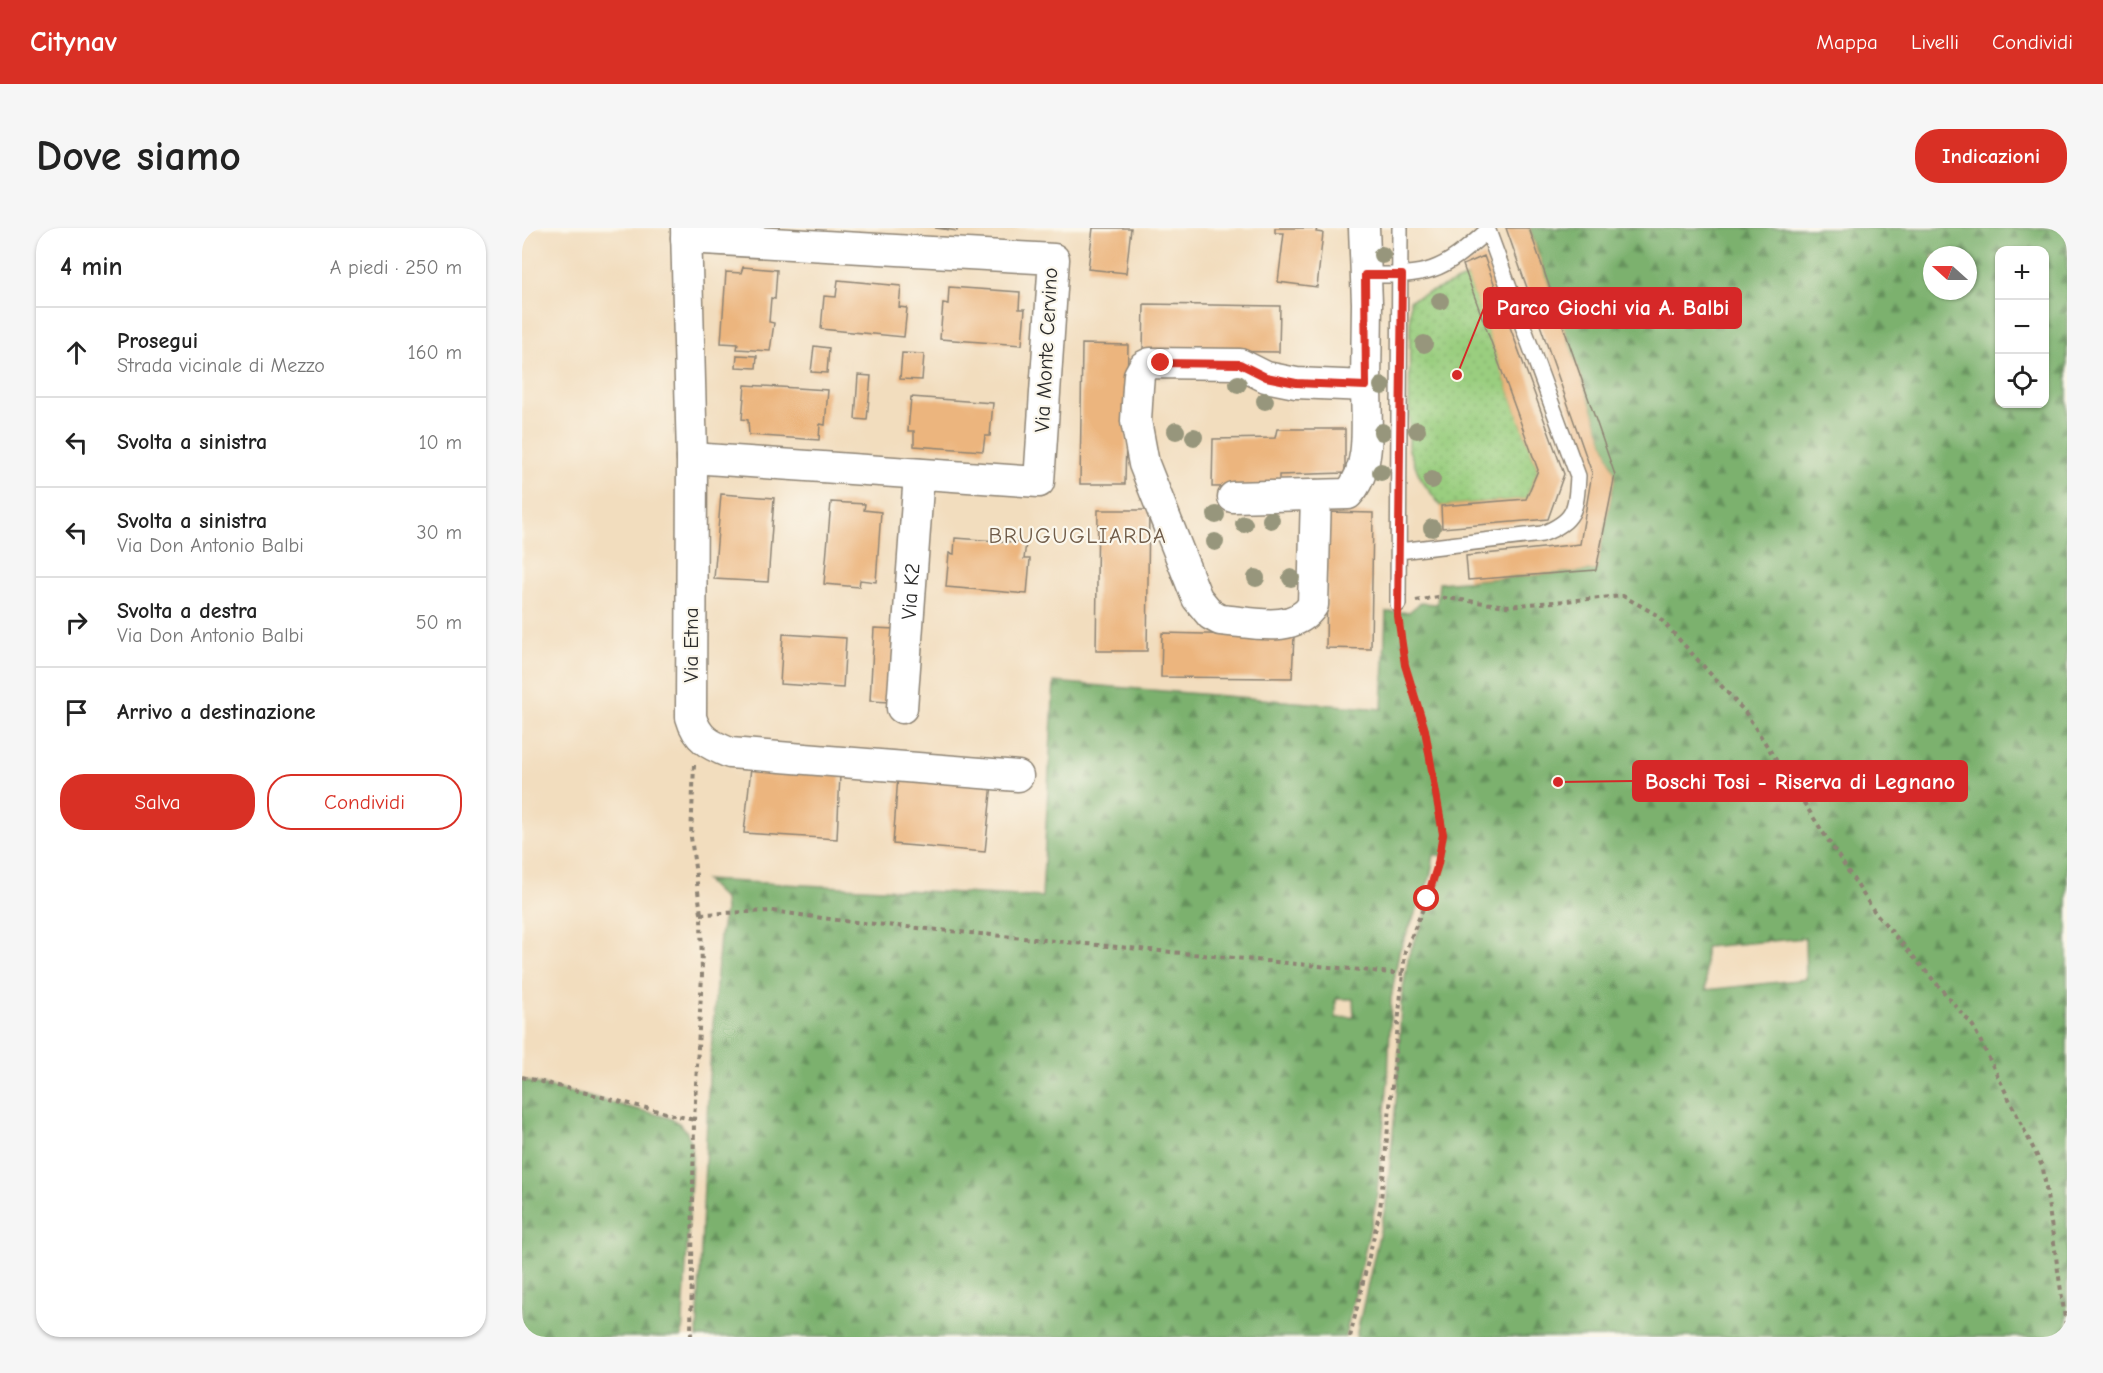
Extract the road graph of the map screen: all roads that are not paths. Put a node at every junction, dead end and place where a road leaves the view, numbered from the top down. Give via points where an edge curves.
1 (1364, 228) edge
2 (1400, 228) edge
3 (1487, 229) edge
4 (686, 233) edge
5 (1365, 275) junction
6 (1402, 275) junction
7 (1366, 386) junction
8 (692, 458) junction
9 (919, 474) junction
10 (1316, 495) junction
11 (1233, 497) dead end
12 (1399, 551) junction
13 (1398, 604) road end
14 (903, 708) dead end
15 (1018, 776) dead end

1 - 5 street
2 - 6 lane
3 - 6 lane via 1443,266 1426,273
3 - 12 lane via 1578,476 1577,502 1570,518 1542,534
4 - 8 street, Via Etna
4 - 9 street, Via Monte Cervino via 1054,259 1039,483
5 - 6 lane
5 - 7 street
6 - 12 lane
7 - 10 street via 1363,468 1356,486 1347,494
7 - 10 street via 1296,383 1266,377 1240,364 1150,363 1139,375 1136,421 1144,464 1197,598 1211,615 1220,620 1288,624 1306,617 1313,605
8 - 9 street
8 - 15 street, Via Etna via 691,717 695,731 708,745 730,753
9 - 14 street, Via K2
10 - 11 street
12 - 13 lane

